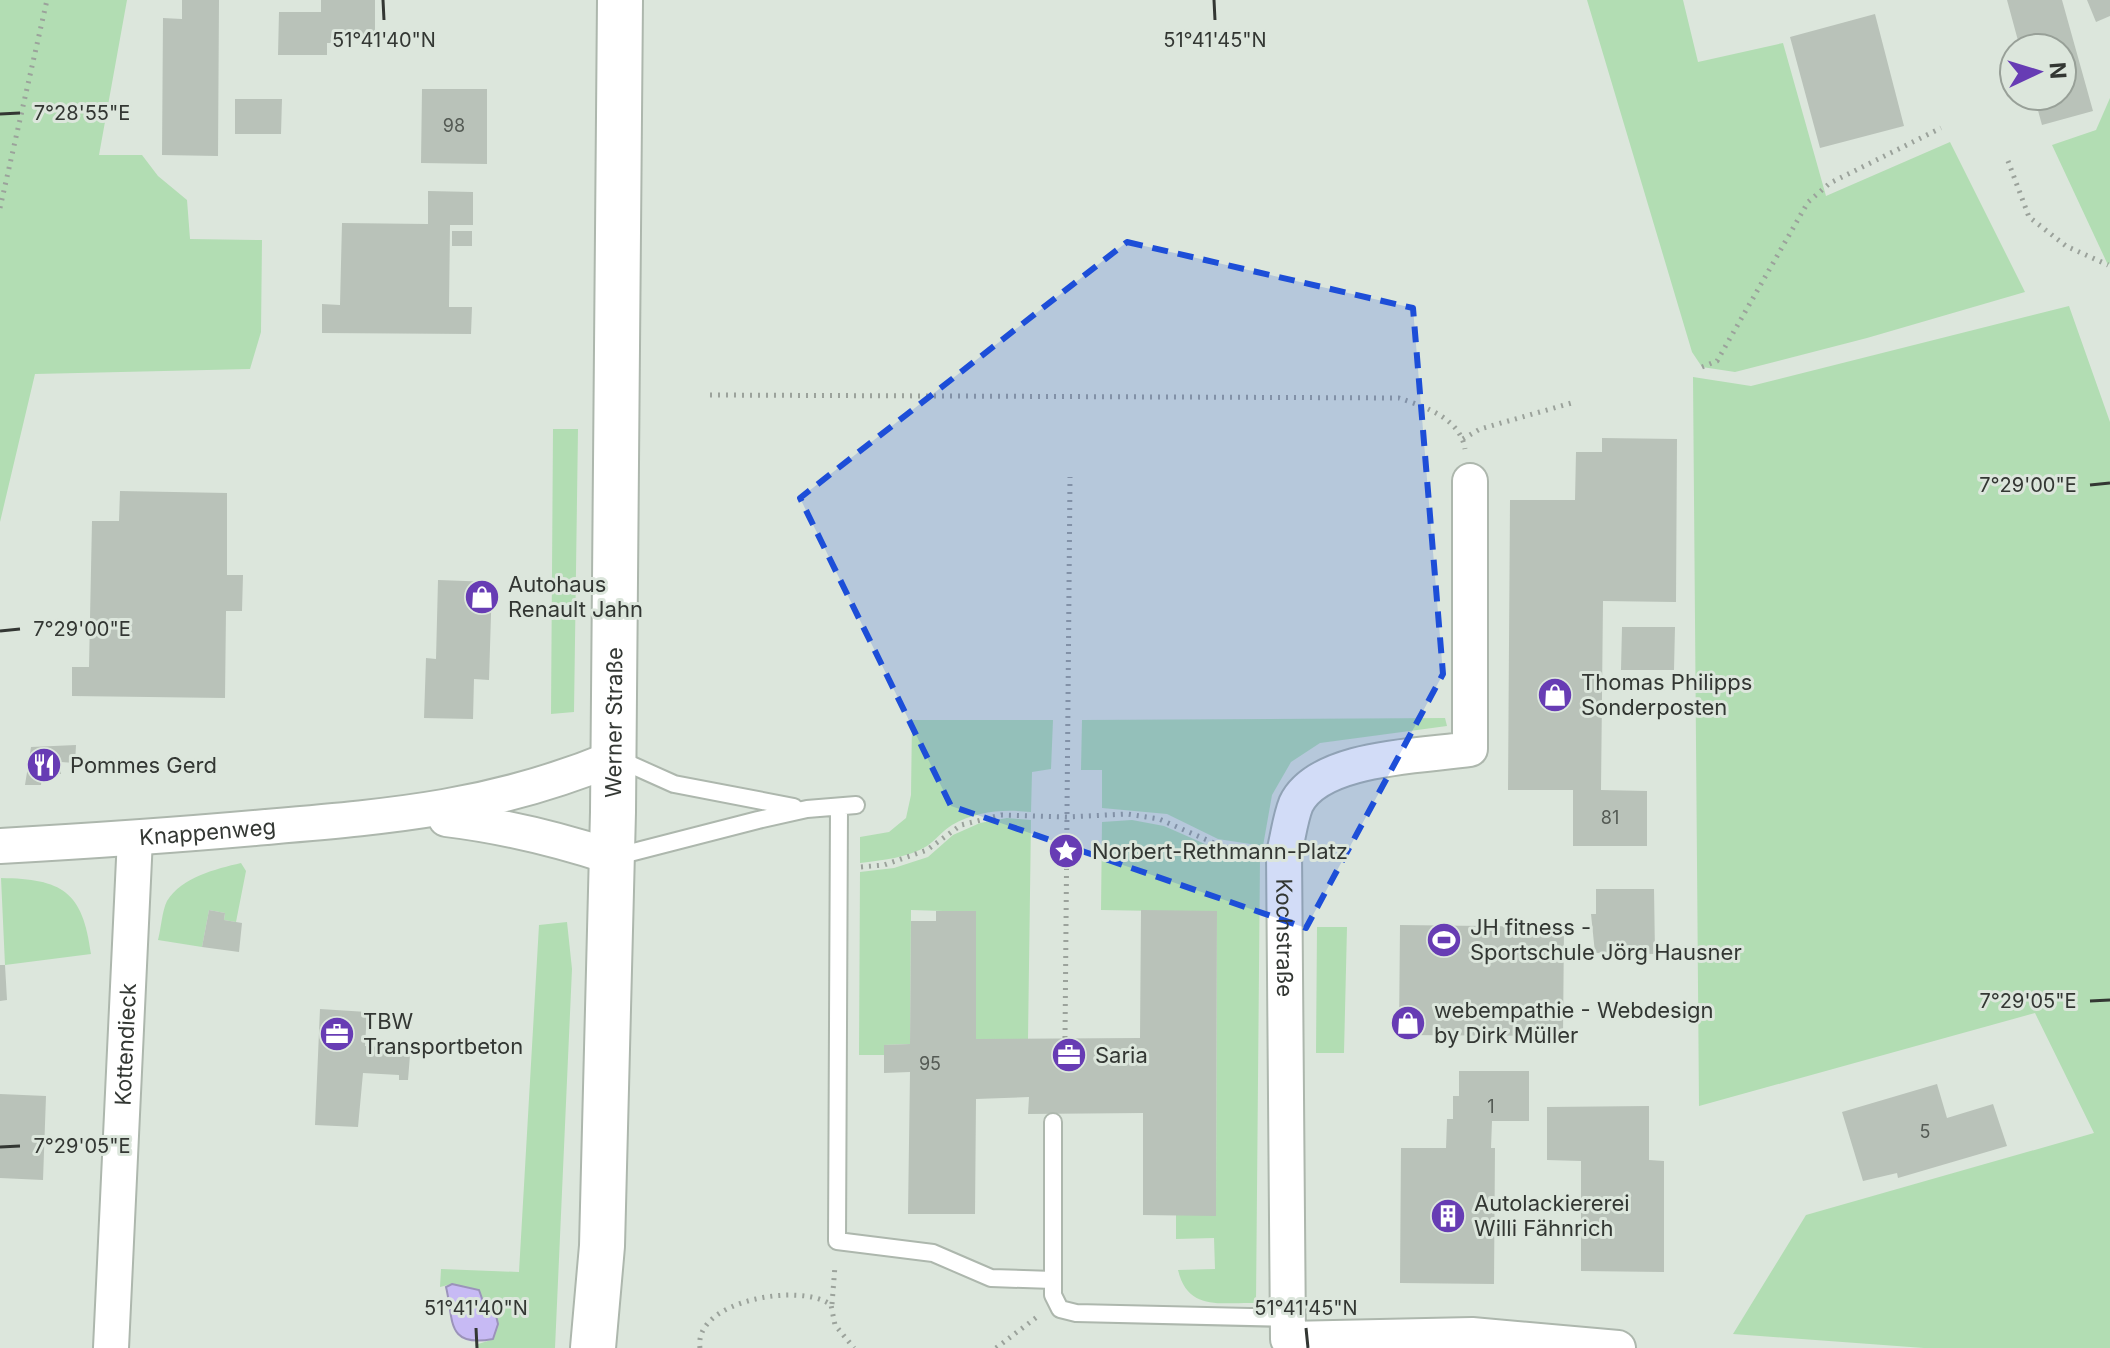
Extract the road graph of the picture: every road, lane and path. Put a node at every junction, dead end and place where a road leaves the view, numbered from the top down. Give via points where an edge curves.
1 (47, 0) edge
2 (620, 0) edge
3 (1941, 128) dead end
4 (2008, 161) dead end
5 (0, 208) edge
6 (2108, 265) edge
7 (1702, 367) dead end
8 (710, 395) dead end
9 (1575, 402) dead end
10 (1463, 439) junction
11 (1070, 477) dead end
12 (1470, 481) joint
13 (614, 758) junction
14 (807, 809) junction
15 (414, 815) junction
16 (1067, 817) junction
17 (135, 838) junction
18 (0, 846) edge
19 (1284, 853) junction
20 (612, 857) junction
21 (841, 869) junction
22 (1065, 1038) dead end
23 (1053, 1122) dead end
24 (837, 1241) junction
25 (1053, 1280) junction
26 (831, 1305) junction
27 (1060, 1309) junction
28 (1288, 1335) edge
29 (1471, 1342) edge
30 (111, 1348) edge
31 (593, 1348) edge
32 (700, 1348) edge
33 (854, 1348) edge
34 (996, 1348) edge
35 (1618, 1348) edge

1 - 5 path
2 - 13 main road, Werner Straße
3 - 7 path via 1830,183 1808,202 1717,361
4 - 6 path via 2029,217 2066,246
8 - 10 path via 1399,398 1437,410
9 - 10 path via 1480,429
10 - 12 path
11 - 16 path
12 - 19 street, Kochstraße via 1470,749 1347,766 1310,787 1297,804
13 - 14 lane via 674,784
13 - 15 street, Knappenweg via 534,788
13 - 20 main road, Werner Straße
14 - 20 lane
14 - 21 lane via 848,806
15 - 17 street, Knappenweg
15 - 20 street, Knappenweg via 498,825
16 - 19 path via 1127,814 1159,819 1223,847
16 - 21 path via 1001,815 961,825 927,850 884,865
16 - 22 path
17 - 18 street, Knappenweg
17 - 30 street, Kottendieck
19 - 28 street, Kochstraße
20 - 31 main road, Werner Straße via 602,1246
21 - 24 lane
23 - 25 lane
24 - 25 lane via 933,1253 991,1278
24 - 26 path
25 - 27 lane
26 - 32 path via 819,1295 778,1294 738,1304 709,1319
26 - 33 path via 835,1325
27 - 28 lane
27 - 34 path via 1040,1315
28 - 29 street
29 - 35 street

